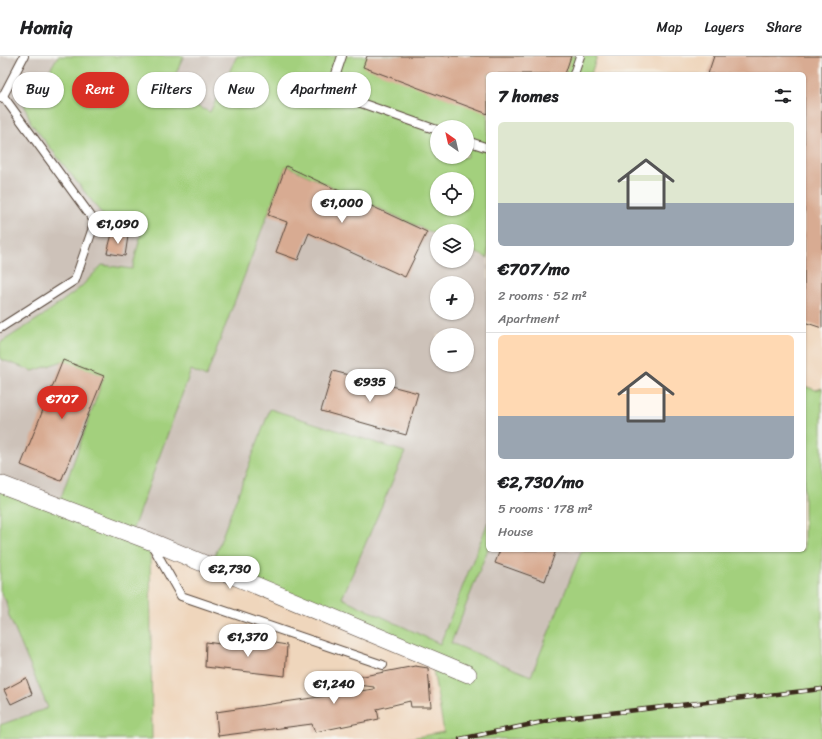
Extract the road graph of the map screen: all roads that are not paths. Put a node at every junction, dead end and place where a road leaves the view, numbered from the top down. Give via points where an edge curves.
1 (24, 56) edge
2 (342, 56) edge
3 (580, 56) edge
4 (575, 72) edge
5 (2, 97) edge
6 (430, 128) edge
7 (474, 143) edge
8 (486, 147) edge
9 (0, 328) edge
10 (0, 484) edge
11 (150, 541) junction
12 (383, 665) dead end
13 (468, 674) dead end

1 - 5 lane
2 - 6 lane via 330,92
3 - 4 lane
5 - 9 lane via 95,222 75,280
7 - 8 lane
10 - 11 street
11 - 12 lane via 181,596
11 - 13 street

